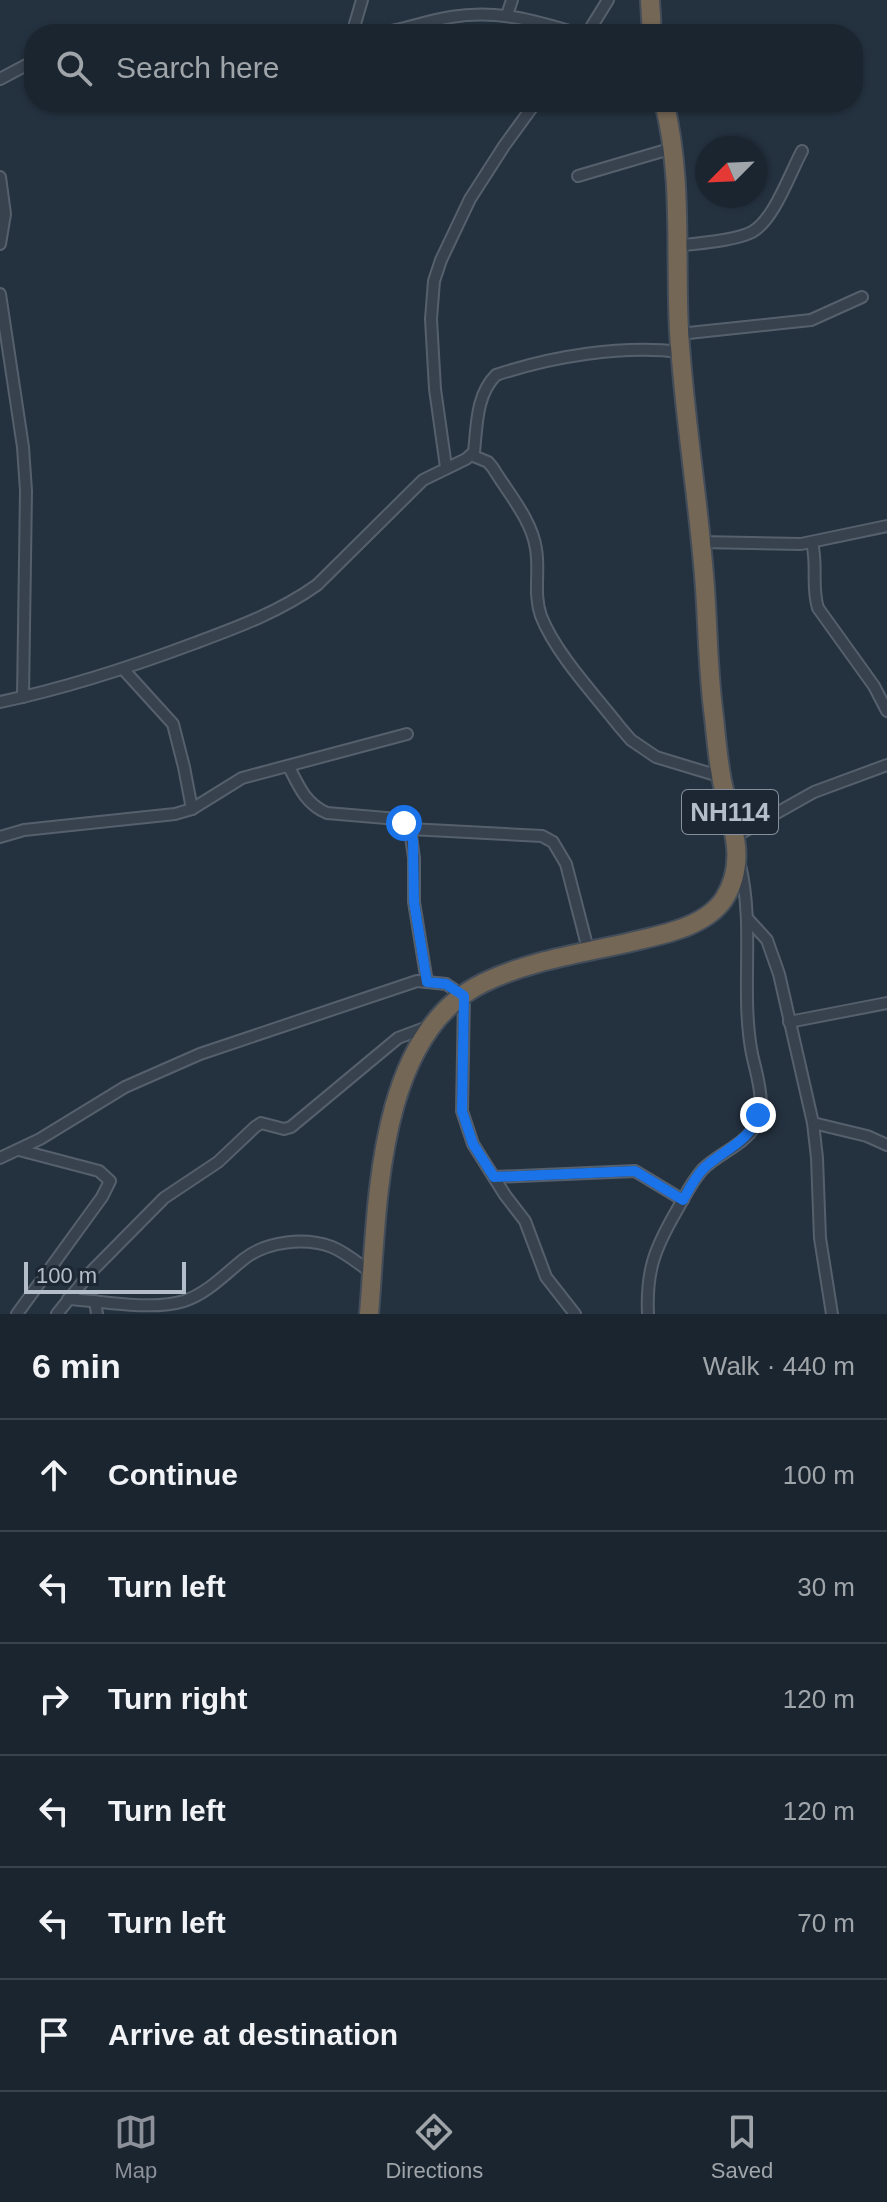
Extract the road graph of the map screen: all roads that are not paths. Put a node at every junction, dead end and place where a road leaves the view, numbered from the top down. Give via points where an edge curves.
1 (362, 0) edge
2 (512, 0) edge
3 (608, 0) edge
4 (650, 0) edge
5 (507, 15) junction
6 (355, 24) edge
7 (418, 24) edge
8 (541, 24) edge
9 (593, 24) edge
10 (651, 24) edge
11 (24, 66) edge
12 (0, 79) edge
13 (529, 112) edge
14 (666, 112) edge
15 (673, 148) junction
16 (802, 151) dead end
17 (578, 176) dead end
18 (0, 177) edge
19 (0, 244) edge
20 (677, 246) junction
21 (0, 294) edge
22 (862, 297) dead end
23 (680, 343) junction
24 (471, 455) junction
25 (446, 467) junction
26 (887, 526) edge
27 (700, 542) junction
28 (812, 543) junction
29 (124, 670) junction
30 (23, 697) junction
31 (0, 702) edge
32 (887, 711) edge
33 (407, 734) dead end
34 (887, 765) edge
35 (289, 767) junction
36 (722, 777) junction
37 (192, 809) junction
38 (410, 829) junction
39 (736, 836) junction
40 (0, 837) edge
41 (738, 857) junction
42 (747, 918) junction
43 (589, 953) junction
44 (427, 982) junction
45 (464, 996) junction
46 (887, 1003) edge
47 (789, 1022) junction
48 (432, 1025) junction
49 (813, 1123) junction
50 (887, 1145) edge
51 (19, 1150) junction
52 (0, 1158) edge
53 (494, 1177) junction
54 (683, 1200) junction
55 (373, 1274) junction
56 (68, 1299) junction
57 (95, 1301) junction
58 (17, 1314) edge
59 (57, 1314) edge
60 (97, 1314) edge
61 (369, 1314) edge
62 (575, 1314) edge
63 (648, 1314) edge
64 (832, 1314) edge

1 - 6 street
2 - 5 street
3 - 9 street
4 - 10 highway
5 - 7 street via 455,16
5 - 8 street
11 - 12 street
13 - 25 street via 470,199 434,281 435,389
14 - 15 highway, NH114
15 - 17 street
15 - 20 highway, NH114
16 - 20 street via 760,226 742,235
18 - 19 street via 5,214
20 - 23 highway, NH114
21 - 30 street via 26,491
22 - 23 street via 811,320
23 - 24 street via 598,353 496,375 480,404
23 - 27 highway, NH114
24 - 25 street
24 - 36 street via 493,468 529,527 538,557 538,605 547,628 619,726 656,757
25 - 29 street via 408,492 317,585 282,609
26 - 28 street
27 - 28 street
27 - 36 highway, NH114
28 - 32 street via 818,608
29 - 30 street
29 - 37 street via 173,724
30 - 31 street
33 - 35 street
34 - 39 street via 814,792
35 - 37 street via 242,778
35 - 38 street via 317,809 398,819
36 - 39 highway, NH114
37 - 40 street
38 - 43 street via 542,836 553,842 566,864
38 - 44 street via 414,902
39 - 41 highway, NH114
41 - 42 street
41 - 43 highway, NH114 via 731,884 713,912 671,931
42 - 47 street via 767,940
42 - 54 street via 748,1017 761,1102 755,1126 704,1168
43 - 45 highway, NH114 via 503,975
44 - 45 street via 446,984
44 - 51 street via 398,987 200,1054 125,1087
45 - 48 highway, NH114
45 - 53 street via 462,1111 473,1144
46 - 47 street
47 - 49 street
48 - 55 highway, NH114 via 402,1086 386,1137
48 - 56 street via 398,1038 291,1127 255,1127 218,1162 164,1198
49 - 50 street
49 - 64 street via 820,1238
51 - 52 street
51 - 58 street via 99,1171 110,1181
53 - 54 street via 635,1171
53 - 62 street via 525,1221 546,1277
54 - 63 street via 653,1256
55 - 57 street via 334,1248 309,1242 275,1244 256,1250 185,1301
55 - 61 highway, NH114
56 - 57 street
56 - 59 street
57 - 60 street

